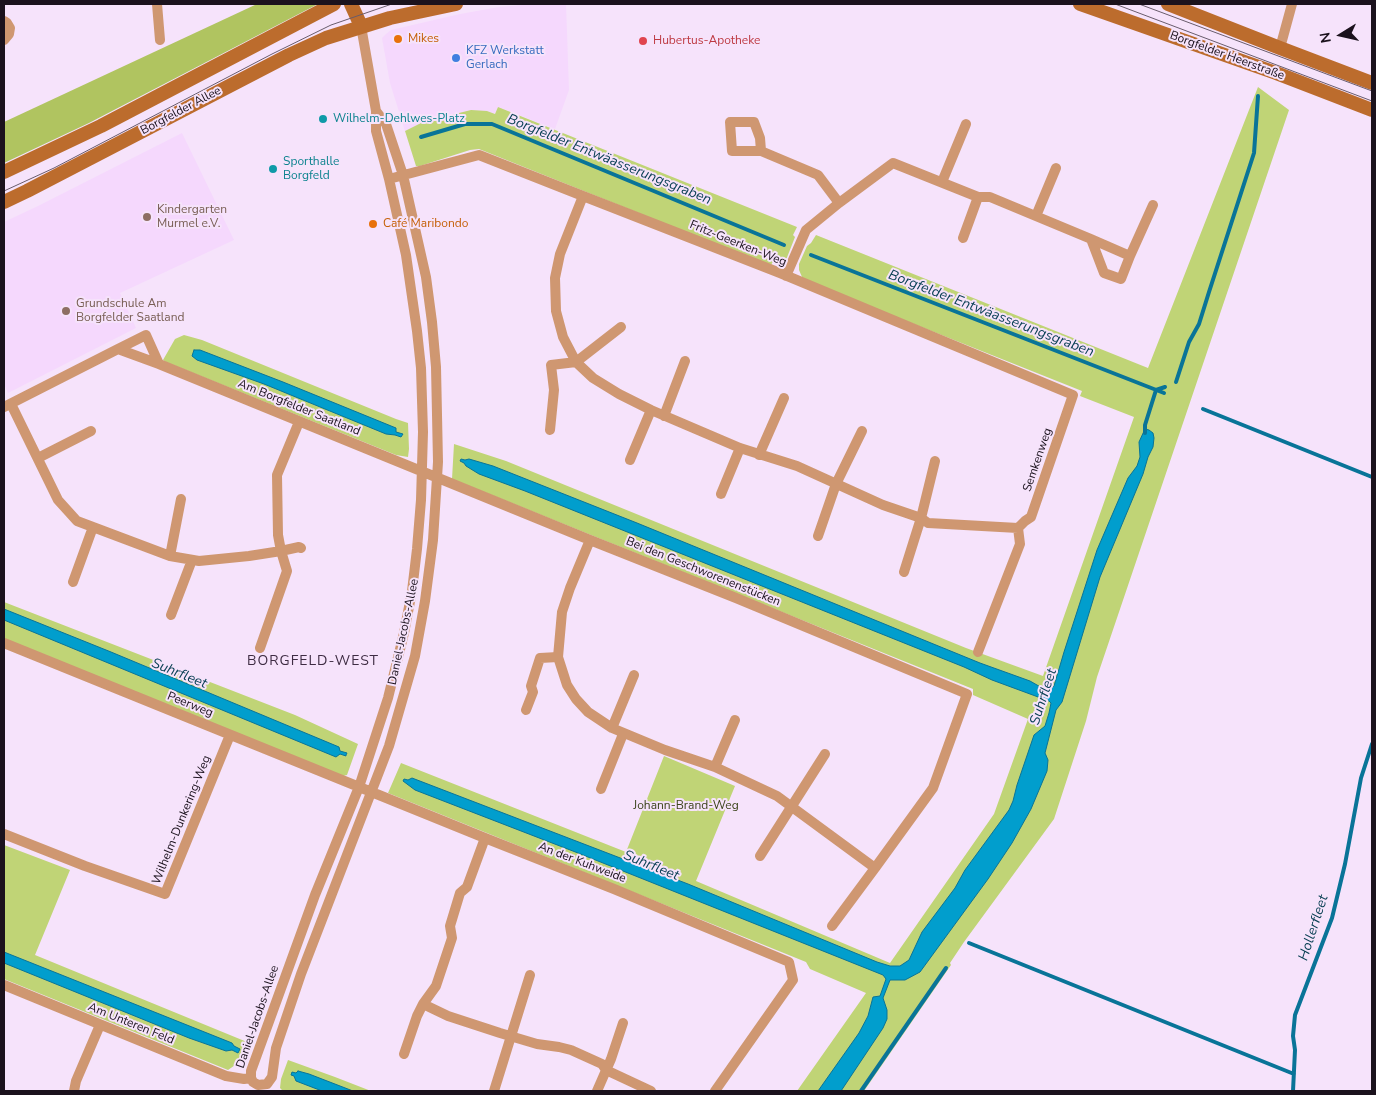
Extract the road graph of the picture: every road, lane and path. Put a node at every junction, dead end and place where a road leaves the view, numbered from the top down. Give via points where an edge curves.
1 (157, 4) edge
2 (334, 4) edge
3 (351, 4) edge
4 (362, 4) edge
5 (456, 4) edge
6 (1080, 4) edge
7 (1168, 4) edge
8 (1292, 4) edge
9 (4, 21) edge
10 (361, 26) junction
11 (4, 40) edge
12 (160, 40) dead end
13 (1280, 48) junction
14 (1372, 83) edge
15 (1372, 110) edge
16 (376, 111) junction
17 (966, 124) dead end
18 (761, 151) dead end
19 (1056, 168) dead end
20 (4, 172) edge
21 (404, 175) junction
22 (389, 179) junction
23 (942, 182) junction
24 (583, 196) junction
25 (978, 196) junction
26 (4, 202) edge
27 (839, 203) junction
28 (1153, 205) dead end
29 (1036, 216) junction
30 (963, 238) dead end
31 (1091, 239) junction
32 (1130, 256) junction
33 (786, 276) junction
34 (621, 327) dead end
35 (118, 349) junction
36 (685, 361) dead end
37 (576, 362) junction
38 (159, 364) junction
39 (1073, 395) joint
40 (784, 398) dead end
41 (7, 406) edge
42 (651, 410) junction
43 (664, 416) junction
44 (299, 422) junction
45 (550, 430) dead end
46 (91, 431) dead end
47 (862, 431) dead end
48 (740, 448) junction
49 (758, 455) junction
50 (38, 458) junction
51 (630, 460) dead end
52 (935, 461) dead end
53 (430, 474) junction
54 (836, 484) junction
55 (722, 494) dead end
56 (181, 499) dead end
57 (921, 518) junction
58 (93, 528) junction
59 (1018, 528) junction
60 (818, 536) dead end
61 (590, 540) junction
62 (301, 548) dead end
63 (281, 551) junction
64 (170, 556) junction
65 (192, 560) junction
66 (904, 572) dead end
67 (73, 582) dead end
68 (171, 615) dead end
69 (4, 643) edge
70 (260, 648) dead end
71 (978, 652) dead end
72 (558, 657) junction
73 (634, 675) dead end
74 (526, 710) dead end
75 (735, 720) dead end
76 (612, 728) junction
77 (623, 734) junction
78 (230, 735) junction
79 (824, 754) dead end
80 (715, 767) junction
81 (601, 789) dead end
82 (365, 790) junction
83 (790, 807) junction
84 (4, 834) edge
85 (485, 838) junction
86 (760, 856) dead end
87 (874, 868) junction
88 (832, 926) dead end
89 (530, 975) dead end
90 (4, 985) edge
91 (424, 1004) junction
92 (623, 1023) dead end
93 (100, 1025) junction
94 (512, 1036) junction
95 (404, 1054) dead end
96 (606, 1070) junction
97 (251, 1078) junction
98 (270, 1088) edge
99 (74, 1091) edge
100 (494, 1091) edge
101 (597, 1091) edge
102 (650, 1091) edge
103 (715, 1091) edge

1 - 12 street
2 - 20 main road, Borgfelder Allee via 101,126
3 - 10 main road
4 - 10 main road
5 - 10 main road
6 - 15 main road, Borgfelder Heerstraße
7 - 13 main road, Borgfelder Heerstraße
8 - 13 street
9 - 11 street via 10,28
10 - 16 street, Daniel-Jacobs-Allee
10 - 26 main road, Borgfelder Allee via 289,55
13 - 14 main road, Borgfelder Heerstraße
16 - 21 street, Daniel-Jacobs-Allee via 386,124
16 - 22 street, Daniel-Jacobs-Allee via 376,131
17 - 23 street
18 - 27 street via 818,175
19 - 29 street
21 - 22 street, Fritz-Geerken-Weg
21 - 24 street, Fritz-Geerken-Weg via 479,155
21 - 53 street, Daniel-Jacobs-Allee via 426,277 432,322 438,442
22 - 53 street, Daniel-Jacobs-Allee via 418,331
23 - 25 street
23 - 27 street via 893,163
24 - 33 street, Fritz-Geerken-Weg
24 - 37 street via 560,254 555,278 556,311 563,336
25 - 29 street via 990,197
25 - 30 street
27 - 33 street via 806,230
28 - 32 street
29 - 31 street
31 - 32 street
31 - 32 street via 1104,273 1121,279
33 - 39 street, Fritz-Geerken-Weg
34 - 37 street
35 - 38 street, Am Borgfelder Saatland
35 - 38 street via 146,335
35 - 41 street
36 - 43 street
37 - 42 street via 593,378
37 - 45 street via 551,365 554,390
38 - 44 street, Am Borgfelder Saatland
39 - 59 street, Semkenweg via 1031,517
40 - 49 street
41 - 50 street
42 - 43 street
42 - 51 street
43 - 48 street
44 - 53 street, Am Borgfelder Saatland
44 - 63 street via 278,474
46 - 50 street
47 - 54 street
48 - 49 street
48 - 55 street
49 - 54 street via 797,466
50 - 58 street via 58,500 77,522
52 - 57 street
53 - 61 street, Bei den Geschworenenstücken
53 - 82 street, Daniel-Jacobs-Allee via 421,500 409,608
53 - 82 street, Daniel-Jacobs-Allee via 433,540 415,656 390,746
54 - 57 street
54 - 60 street
56 - 64 street
57 - 59 street via 928,523
57 - 66 street
58 - 64 street
58 - 67 street
59 - 71 street via 1020,544
61 - 72 street via 562,612
61 - 87 street, Bei den Geschworenenstücken via 967,694 933,788
62 - 63 street
63 - 65 street
63 - 70 street via 287,571
64 - 65 street
65 - 68 street
69 - 78 street, Peerweg
72 - 74 street via 540,658
72 - 76 street via 567,685 576,699 588,712
73 - 76 street
75 - 80 street
76 - 77 street
77 - 80 street
77 - 81 street
78 - 82 street, Peerweg
78 - 84 street, Wilhelm-Dunkering-Weg via 165,894
79 - 83 street
80 - 83 street via 776,796
82 - 85 street, An der Kuhweide
82 - 97 street, Daniel-Jacobs-Allee via 315,895
82 - 98 street, Daniel-Jacobs-Allee via 276,1048
83 - 86 street
83 - 87 street
85 - 91 street via 467,887 460,893 450,926 452,938 436,986
85 - 103 street, An der Kuhweide via 789,962 793,980
87 - 88 street
89 - 94 street
90 - 93 street, Am Unteren Feld
91 - 94 street via 448,1016
91 - 95 street
92 - 96 street
93 - 97 street, Am Unteren Feld via 226,1076
93 - 99 street
94 - 96 street via 571,1050 602,1064
94 - 100 street
96 - 101 street
96 - 102 street
97 - 98 street, Daniel-Jacobs-Allee via 258,1085

